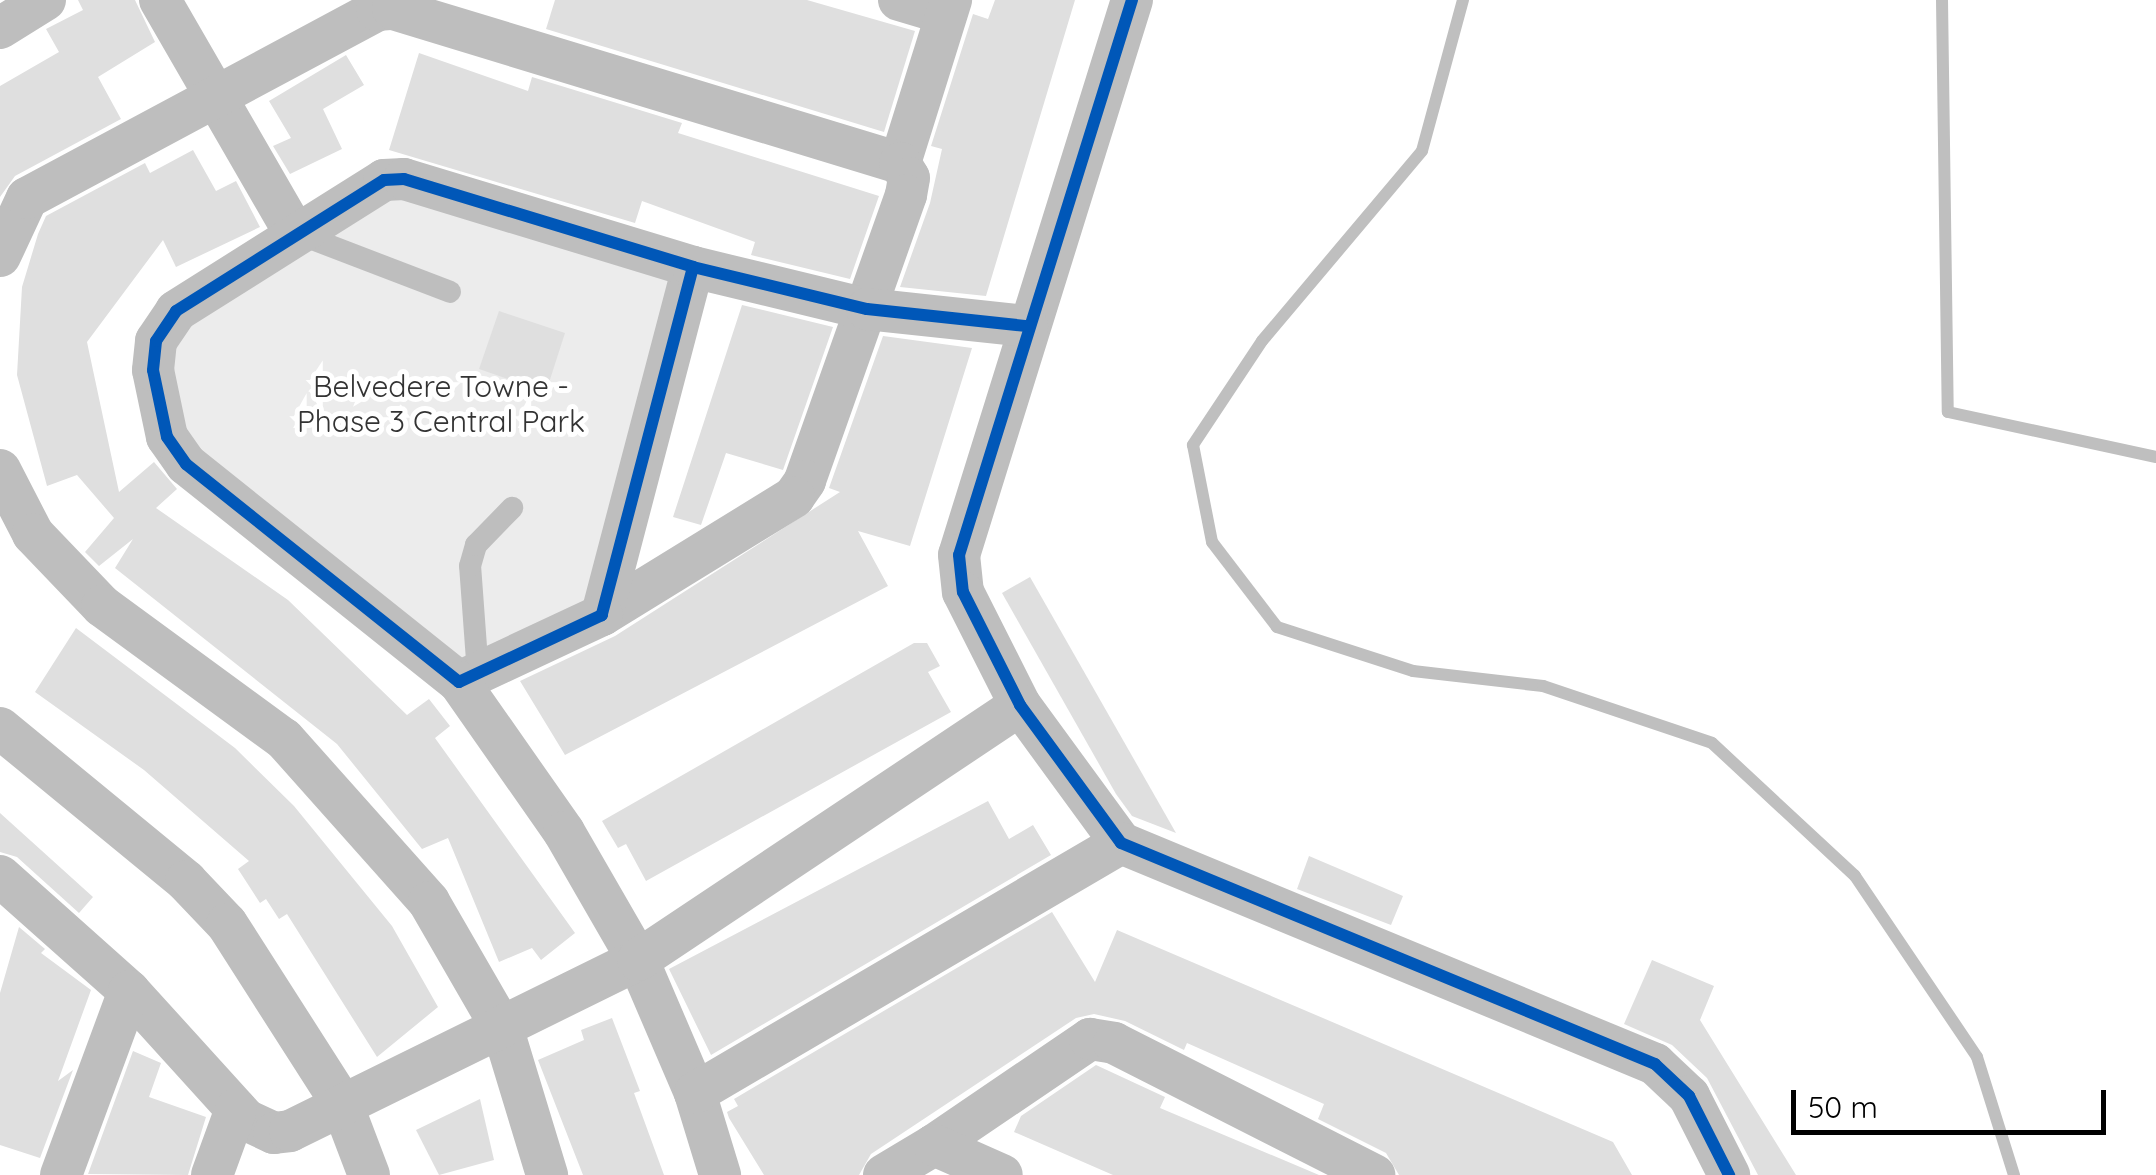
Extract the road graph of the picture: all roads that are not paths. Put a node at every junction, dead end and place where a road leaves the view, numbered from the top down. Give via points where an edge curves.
1 (45, 0) edge
2 (160, 0) edge
3 (899, 0) edge
4 (1132, 0) edge
5 (949, 7) edge
6 (475, 16) edge
7 (0, 28) edge
8 (216, 92) junction
9 (900, 163) junction
10 (294, 232) junction
11 (0, 256) edge
12 (693, 268) junction
13 (450, 292) dead end
14 (866, 309) junction
15 (1027, 326) junction
16 (0, 470) edge
17 (512, 508) dead end
18 (602, 614) junction
19 (469, 678) junction
20 (1020, 705) junction
21 (0, 728) edge
22 (1121, 843) junction
23 (3, 890) edge
24 (638, 960) junction
25 (129, 991) junction
26 (502, 1030) junction
27 (695, 1093) junction
28 (342, 1104) junction
29 (236, 1109) junction
30 (934, 1145) junction
31 (61, 1175) edge
32 (212, 1175) edge
33 (369, 1175) edge
34 (548, 1175) edge
35 (720, 1175) edge
36 (884, 1175) edge
37 (1002, 1175) edge
38 (1374, 1175) edge
39 (1729, 1175) edge

1 - 7 street
2 - 8 street
3 - 5 street
4 - 15 street
5 - 9 street
6 - 8 street via 377,10
6 - 9 street
8 - 10 street
8 - 11 street via 26,198
9 - 14 street via 908,178 906,195
10 - 12 street via 384,180 404,178
10 - 13 lane
10 - 19 street via 176,312 156,341 153,370 167,437 186,464
12 - 14 street
12 - 18 street
14 - 15 street
14 - 18 street via 794,497
15 - 20 street via 957,574
16 - 26 street via 34,534 102,606 195,668 297,754 429,902
17 - 19 lane via 476,545 470,566
18 - 19 street
19 - 24 street
20 - 22 street
20 - 24 street
21 - 28 street via 186,881 227,924
22 - 27 street
22 - 39 street via 1655,1064 1689,1096
23 - 25 street
24 - 26 street
24 - 27 street
25 - 29 street
25 - 31 street
26 - 28 street
26 - 34 street
27 - 35 street
28 - 29 street via 274,1133
28 - 33 street
29 - 32 street
30 - 36 street
30 - 37 street
30 - 38 street via 1090,1039 1114,1043

